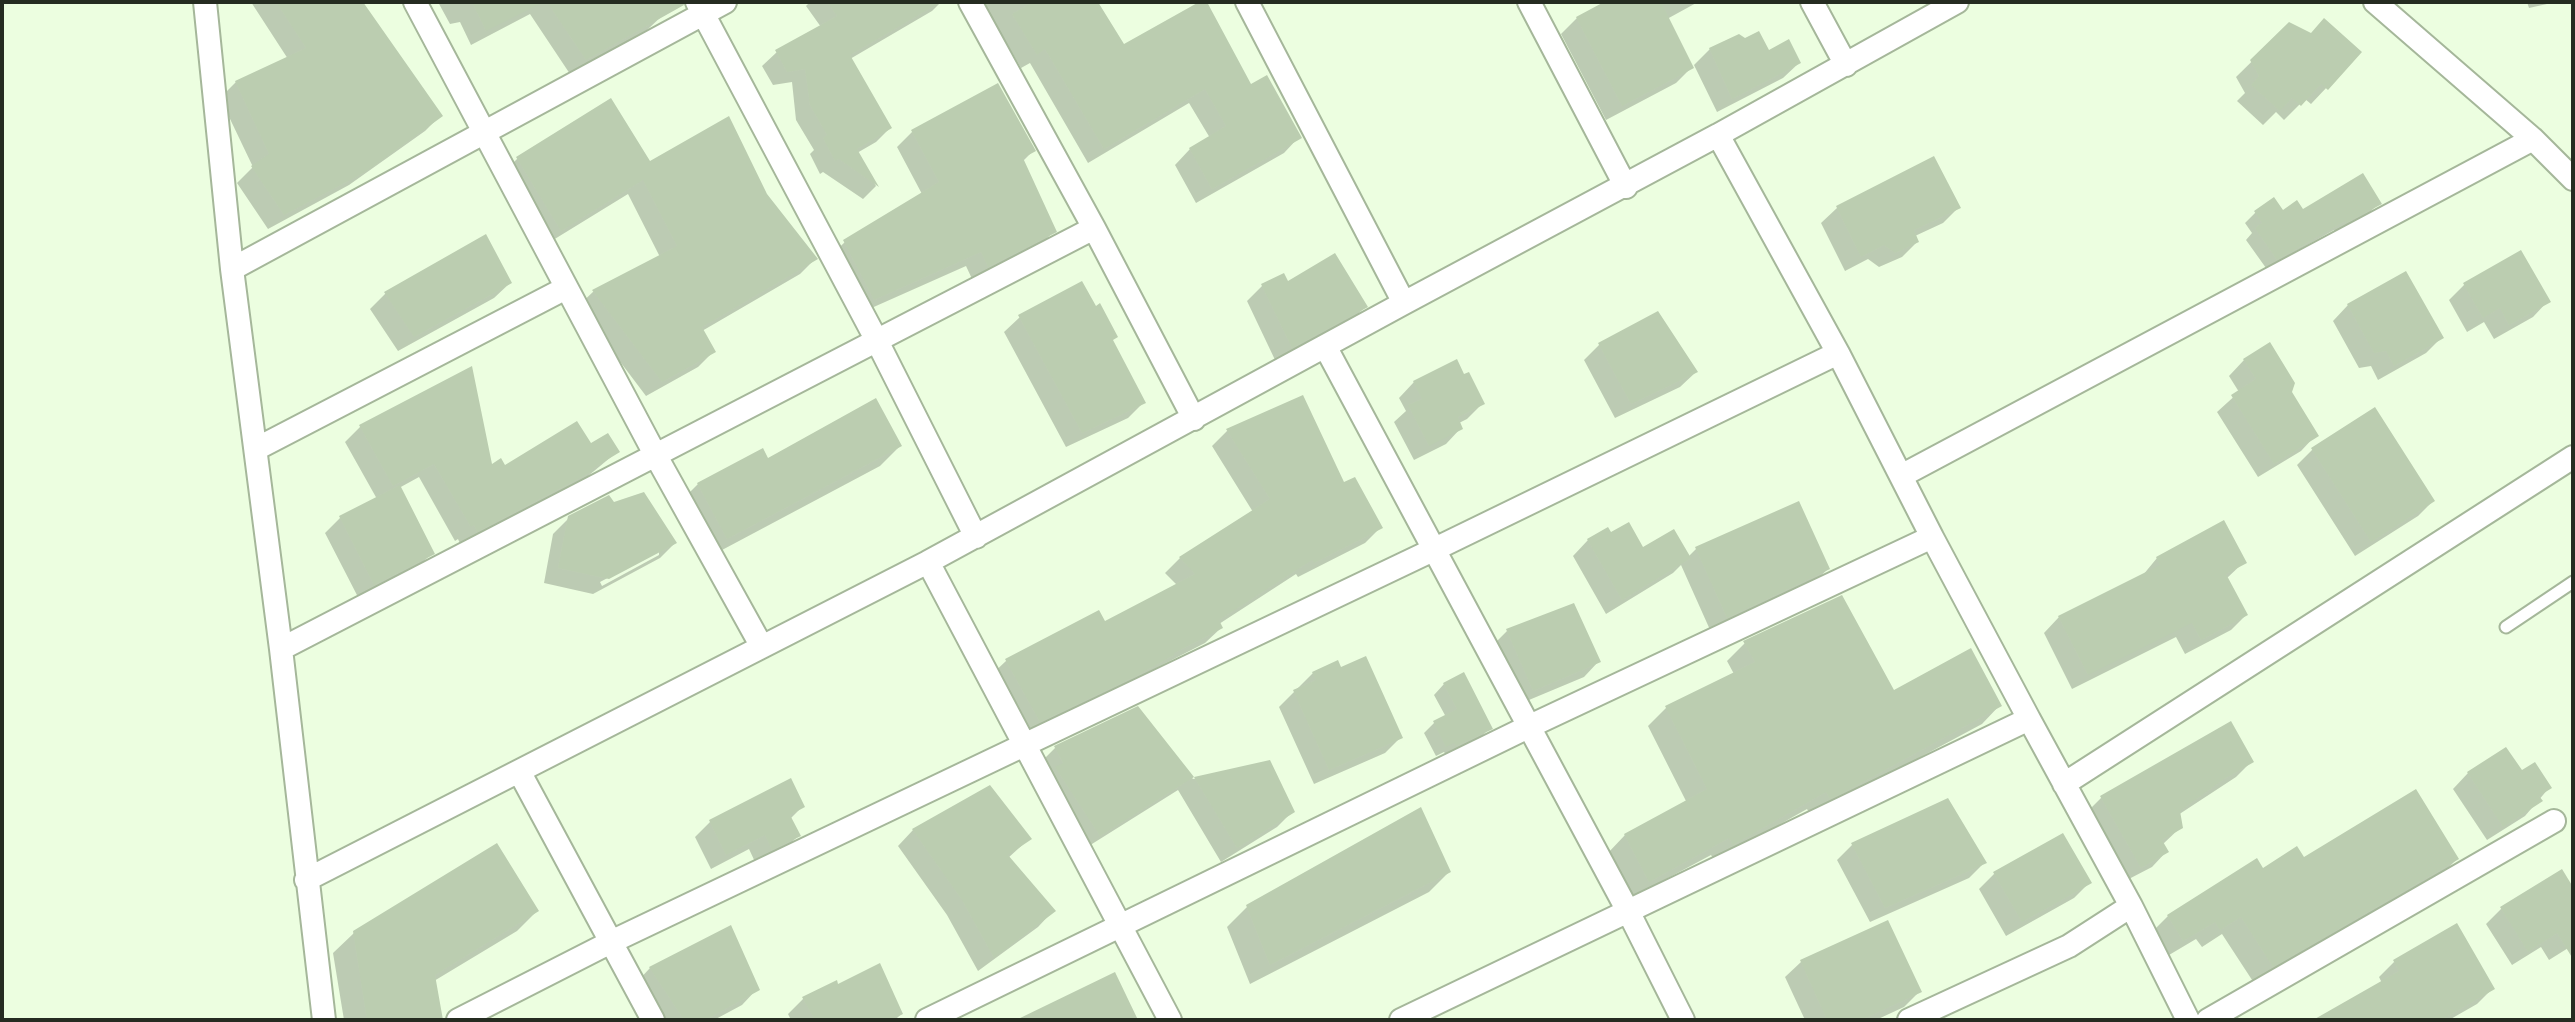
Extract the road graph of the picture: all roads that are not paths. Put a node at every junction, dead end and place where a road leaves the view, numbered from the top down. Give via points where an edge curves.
1 (205, 2) edge
2 (415, 2) edge
3 (725, 2) edge
4 (970, 2) edge
5 (1247, 2) edge
6 (1529, 2) edge
7 (1812, 2) edge
8 (1957, 2) edge
9 (2375, 2) edge
10 (700, 8) edge
11 (1846, 65) junction
12 (483, 132) junction
13 (1718, 135) junction
14 (2533, 139) junction
15 (2573, 179) edge
16 (1626, 187) junction
17 (1094, 228) junction
18 (232, 269) junction
19 (566, 288) junction
20 (1404, 303) junction
21 (876, 339) junction
22 (1325, 346) junction
23 (1838, 353) junction
24 (1194, 419) junction
25 (256, 449) junction
26 (656, 456) junction
27 (2573, 457) edge
28 (1901, 476) junction
29 (976, 537) junction
30 (1932, 537) junction
31 (1435, 549) junction
32 (928, 562) junction
33 (2573, 582) edge
34 (2506, 627) dead end
35 (762, 647) junction
36 (281, 649) junction
37 (2029, 719) junction
38 (1528, 727) junction
39 (1022, 744) junction
40 (520, 773) junction
41 (2064, 784) junction
42 (2554, 821) dead end
43 (306, 880) junction
44 (2131, 906) junction
45 (1629, 913) junction
46 (1119, 926) junction
47 (611, 942) junction
48 (324, 1020) edge
49 (458, 1020) edge
50 (653, 1020) edge
51 (927, 1020) edge
52 (1170, 1020) edge
53 (1401, 1020) edge
54 (1683, 1020) edge
55 (1909, 1020) edge
56 (2188, 1020) edge
57 (2208, 1020) edge

1 - 18 street
2 - 12 street
3 - 10 street
4 - 17 street
5 - 20 street
6 - 16 street
7 - 11 street
8 - 11 street
9 - 14 street
10 - 12 street
10 - 21 street
11 - 13 street
12 - 18 street
12 - 19 street
13 - 16 street
13 - 23 street
14 - 15 street
14 - 28 street
16 - 20 street
17 - 21 street
17 - 24 street
18 - 25 street
19 - 25 street
19 - 26 street
20 - 22 street
21 - 26 street
21 - 29 street
22 - 24 street
22 - 31 street
23 - 28 street
23 - 31 street
24 - 29 street
25 - 36 street
26 - 35 street
26 - 36 street
27 - 41 street
28 - 30 street
29 - 32 street
30 - 37 street
30 - 38 street
31 - 38 street
31 - 39 street
32 - 35 street
32 - 39 street
33 - 34 lane
35 - 40 street
36 - 43 street
37 - 41 street
37 - 45 street
38 - 45 street
38 - 46 street
39 - 46 street
39 - 47 street
40 - 43 street
40 - 47 street
41 - 44 street
42 - 57 street
43 - 48 street
44 - 55 street via 2069,946
44 - 56 street
45 - 53 street
45 - 54 street
46 - 51 street
46 - 52 street
47 - 49 street
47 - 50 street

